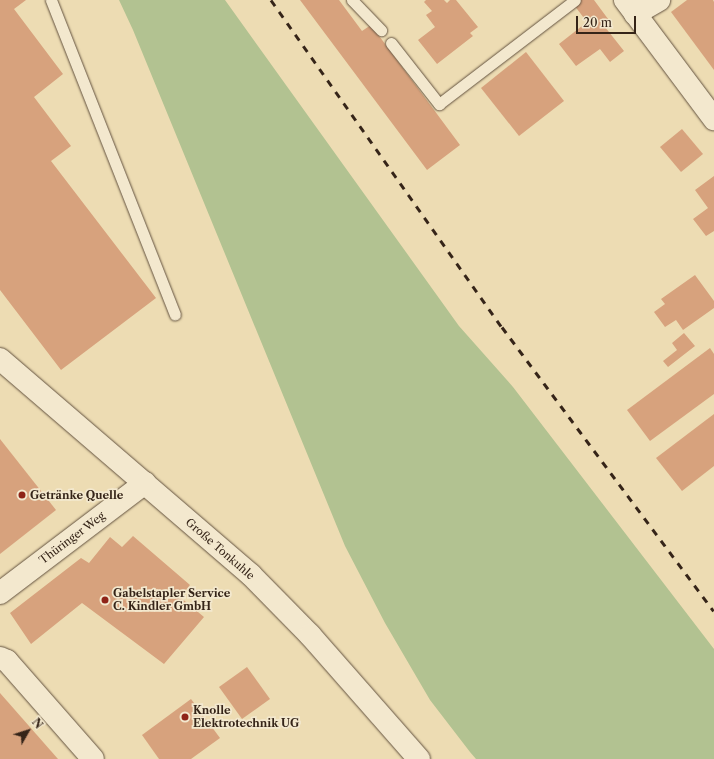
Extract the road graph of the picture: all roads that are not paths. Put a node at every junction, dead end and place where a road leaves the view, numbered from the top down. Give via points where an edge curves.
1 (51, 0) edge
2 (352, 0) edge
3 (575, 0) edge
4 (659, 0) edge
5 (630, 7) edge
6 (381, 30) dead end
7 (391, 43) dead end
8 (714, 119) edge
9 (175, 314) dead end
10 (0, 359) edge
11 (145, 483) junction
12 (0, 593) edge
13 (0, 658) edge
14 (93, 759) edge
15 (419, 759) edge

1 - 9 lane
2 - 6 lane
3 - 7 lane via 439,104
4 - 5 street
5 - 8 street
10 - 11 street, Große Tonkuhle
11 - 12 street, Thüringer Weg
11 - 15 street, Große Tonkuhle via 256,581 310,635
13 - 14 street via 7,661

